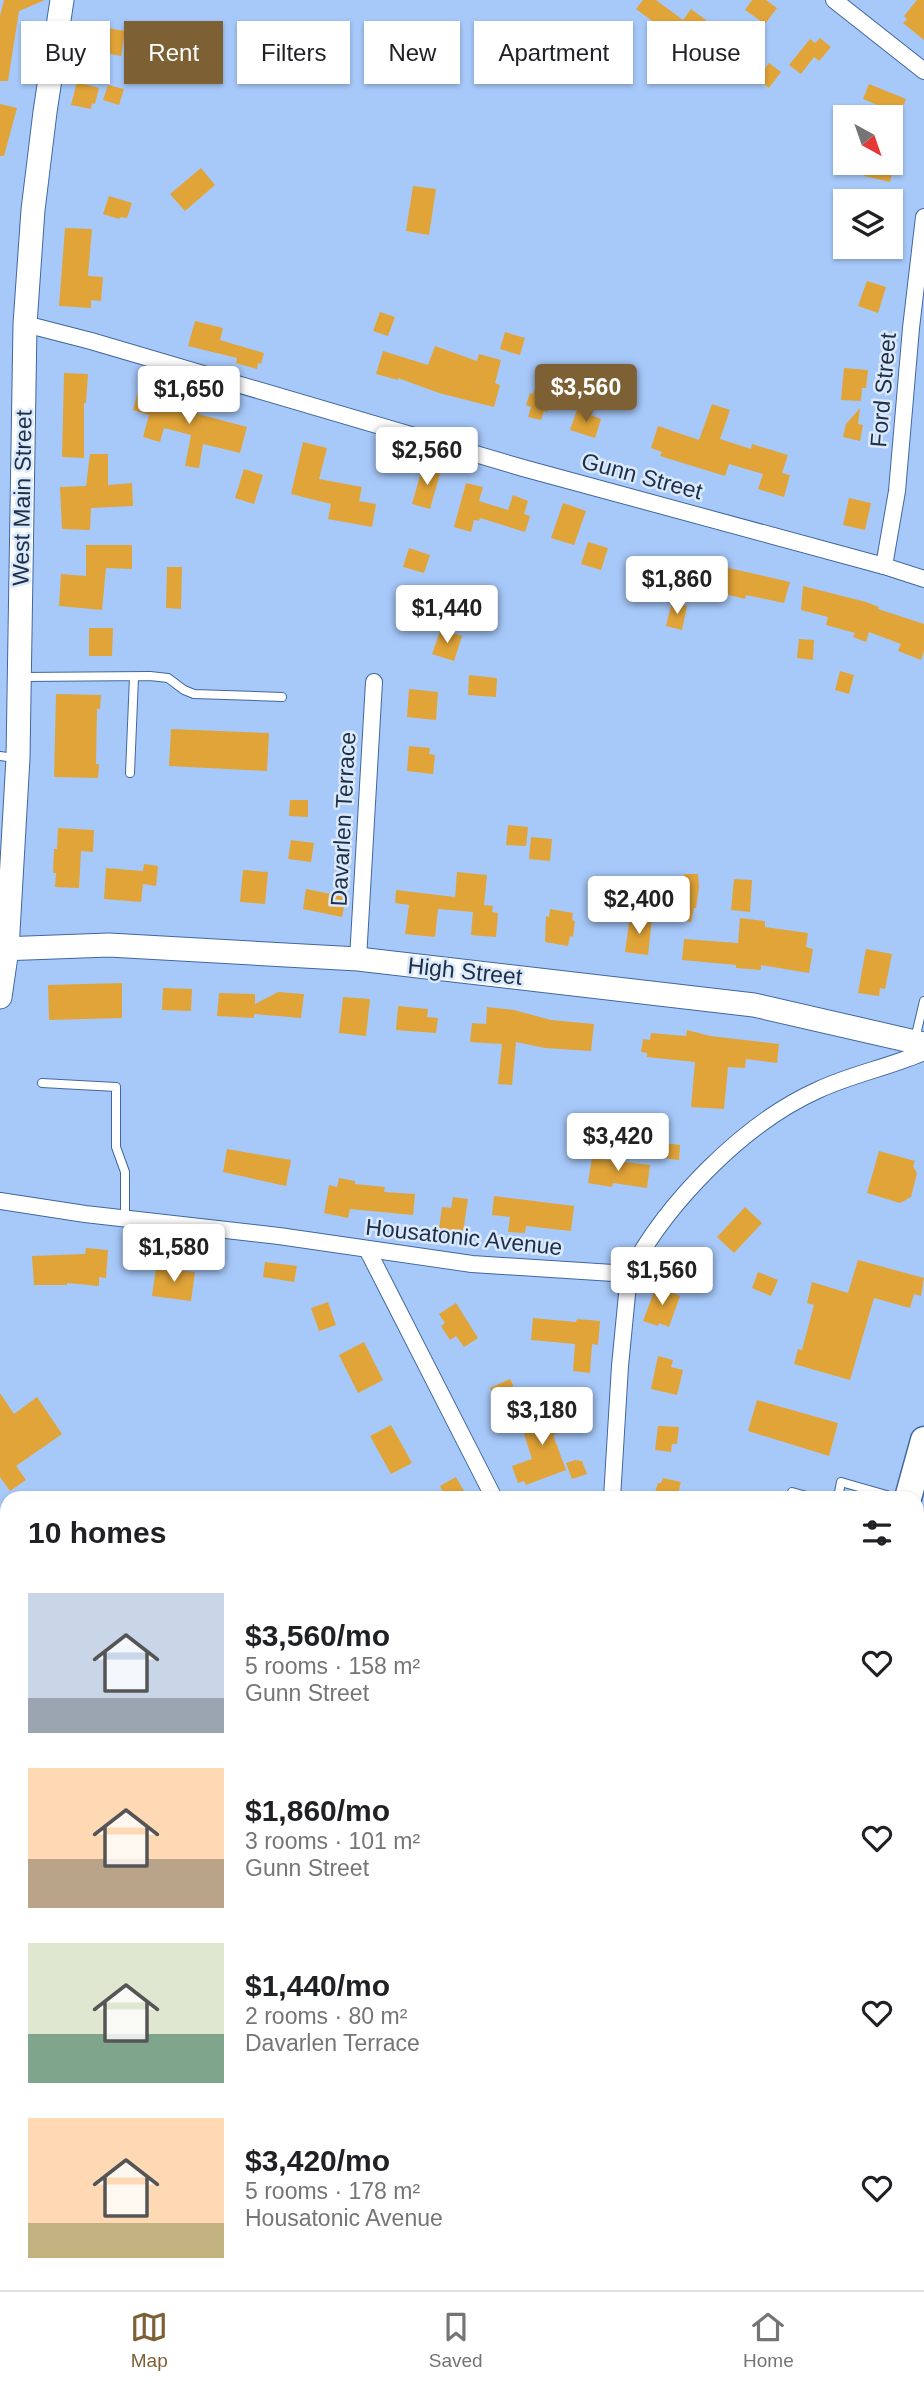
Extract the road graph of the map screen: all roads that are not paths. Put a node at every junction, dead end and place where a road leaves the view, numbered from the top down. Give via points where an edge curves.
1 (62, 0) edge
2 (834, 0) edge
3 (924, 71) edge
4 (924, 217) edge
5 (25, 324) junction
6 (884, 566) junction
7 (924, 579) edge
8 (19, 677) junction
9 (134, 677) junction
10 (374, 682) dead end
11 (282, 697) dead end
12 (9, 757) edge
13 (130, 773) dead end
14 (3, 949) edge
15 (358, 959) junction
16 (0, 996) edge
17 (924, 1001) edge
18 (921, 1046) edge
19 (42, 1083) dead end
20 (0, 1200) edge
21 (125, 1218) junction
22 (368, 1251) junction
23 (629, 1274) junction
24 (924, 1440) edge
25 (490, 1491) edge
26 (612, 1491) edge
27 (839, 1491) edge
28 (872, 1491) edge
29 (910, 1491) edge

1 - 5 main road, West Main Street via 33,210
2 - 3 street
4 - 6 street, Ford Street via 897,491
5 - 6 street, Gunn Street via 523,468
5 - 8 main road, West Main Street
6 - 7 street, Gunn Street
8 - 9 lane
8 - 12 main road, West Main Street
9 - 11 lane via 168,678 194,694
9 - 13 lane
10 - 15 street, Davarlen Terrace
12 - 14 main road, West Main Street
14 - 15 main road, High Street via 109,945
14 - 16 main road, West Main Street
15 - 18 main road, High Street via 754,1006
17 - 18 lane
18 - 23 street via 904,1061 822,1088 777,1112 715,1163 652,1234
19 - 21 lane via 116,1087 116,1147 125,1172
20 - 21 street, Housatonic Avenue
21 - 22 street, Housatonic Avenue
22 - 23 street, Housatonic Avenue via 472,1264
22 - 25 street
23 - 26 street
24 - 29 main road
27 - 28 lane via 841,1482

